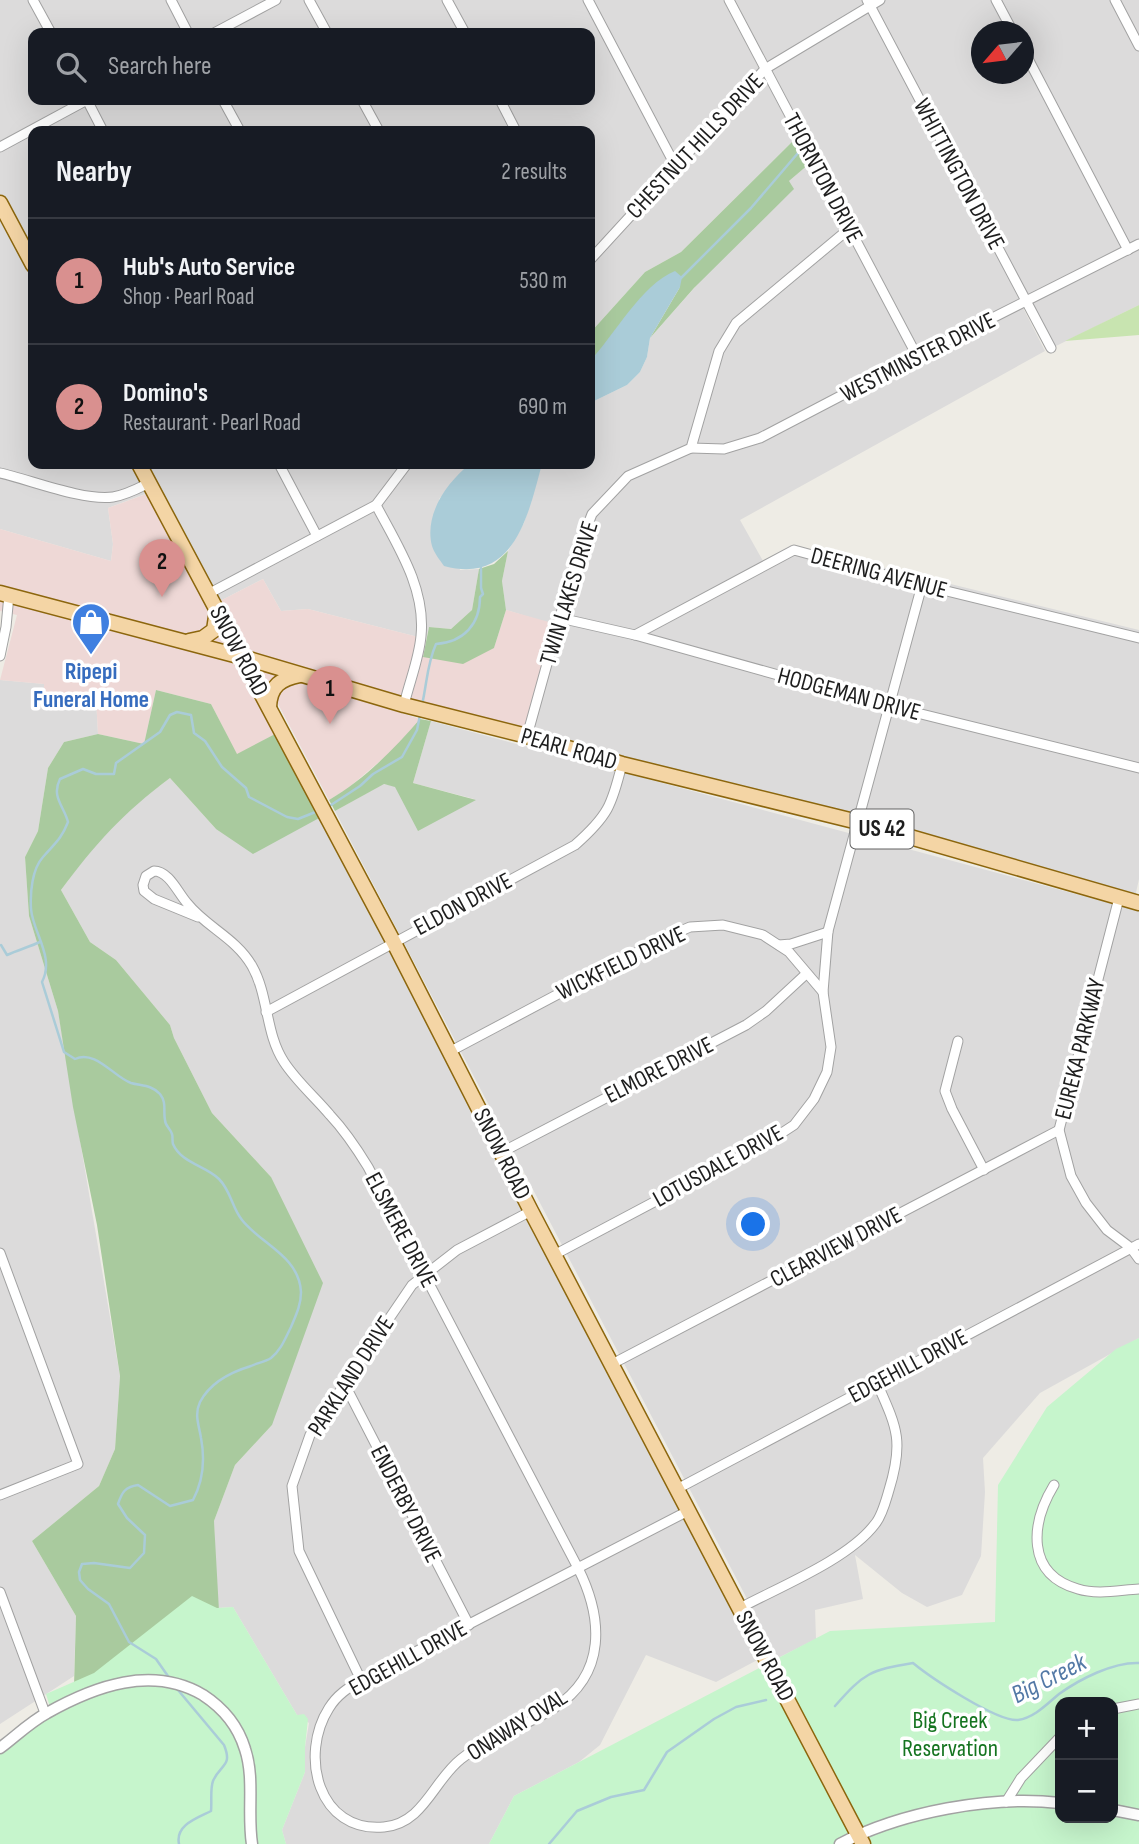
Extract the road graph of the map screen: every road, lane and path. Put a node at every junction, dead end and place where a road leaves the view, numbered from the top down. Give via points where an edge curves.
1 (33, 0) edge
2 (171, 0) edge
3 (276, 0) edge
4 (309, 0) edge
5 (447, 0) edge
6 (588, 0) edge
7 (729, 0) edge
8 (880, 0) edge
9 (996, 0) edge
10 (1115, 0) edge
11 (868, 3) edge
12 (1007, 21) edge
13 (48, 28) edge
14 (185, 28) edge
15 (223, 28) edge
16 (324, 28) edge
17 (462, 28) edge
18 (1139, 46) edge
19 (765, 69) junction
20 (1034, 70) edge
21 (78, 105) edge
22 (90, 105) edge
23 (226, 105) edge
24 (365, 105) edge
25 (503, 105) edge
26 (39, 126) edge
27 (100, 126) edge
28 (237, 126) edge
29 (376, 126) edge
30 (513, 126) edge
31 (28, 132) edge
32 (0, 147) edge
33 (676, 167) junction
34 (0, 202) edge
35 (850, 228) junction
36 (1139, 244) edge
37 (1128, 250) junction
38 (28, 255) edge
39 (595, 255) edge
40 (1027, 301) junction
41 (1051, 348) dead end
42 (918, 356) junction
43 (691, 448) junction
44 (142, 469) edge
45 (282, 469) edge
46 (403, 469) edge
47 (0, 472) edge
48 (149, 483) junction
49 (376, 505) junction
50 (317, 536) junction
51 (922, 585) junction
52 (4, 594) edge
53 (208, 594) junction
54 (217, 610) junction
55 (560, 618) junction
56 (635, 635) junction
57 (1139, 638) edge
58 (186, 642) junction
59 (0, 656) edge
60 (242, 657) junction
61 (302, 674) junction
62 (889, 706) junction
63 (269, 707) junction
64 (416, 709) junction
65 (527, 736) junction
66 (622, 764) junction
67 (1139, 768) edge
68 (858, 822) junction
69 (1119, 898) junction
70 (1139, 903) edge
71 (198, 917) junction
72 (828, 932) junction
73 (393, 941) junction
74 (779, 945) junction
75 (806, 974) junction
76 (823, 992) junction
77 (266, 1012) junction
78 (958, 1041) dead end
79 (449, 1052) junction
80 (1059, 1130) junction
81 (502, 1152) junction
82 (984, 1170) junction
83 (531, 1211) junction
84 (1135, 1246) edge
85 (0, 1253) edge
86 (554, 1255) junction
87 (1139, 1259) edge
88 (425, 1274) junction
89 (612, 1364) junction
90 (344, 1383) junction
91 (877, 1383) junction
92 (1054, 1485) dead end
93 (677, 1489) junction
94 (0, 1495) edge
95 (688, 1510) junction
96 (578, 1567) junction
97 (1139, 1589) edge
98 (0, 1592) edge
99 (740, 1608) junction
100 (469, 1625) junction
101 (361, 1680) junction
102 (1139, 1703) edge
103 (1118, 1708) edge
104 (45, 1713) junction
105 (323, 1719) joint
106 (1055, 1742) edge
107 (0, 1748) edge
108 (1006, 1802) junction
109 (1055, 1803) edge
110 (1118, 1811) edge
111 (1139, 1815) edge
112 (861, 1839) edge
113 (252, 1844) edge
114 (840, 1844) edge

1 - 13 street
2 - 14 street
3 - 15 street
4 - 16 street
5 - 17 street
6 - 33 street
7 - 19 street, THORNTON DRIVE
8 - 11 street, CHESTNUT HILLS DRIVE
9 - 12 street
10 - 18 street
11 - 19 street, CHESTNUT HILLS DRIVE
11 - 40 street, WHITTINGTON DRIVE
19 - 33 street, CHESTNUT HILLS DRIVE
19 - 35 street, THORNTON DRIVE
20 - 37 street
21 - 26 street
22 - 27 street
23 - 28 street
24 - 29 street
25 - 30 street
31 - 32 street
33 - 39 street, CHESTNUT HILLS DRIVE
34 - 38 main road
35 - 42 street, THORNTON DRIVE
35 - 43 street via 736,323 719,351
36 - 37 street, WESTMINSTER DRIVE
37 - 40 street, WESTMINSTER DRIVE
40 - 41 street, WHITTINGTON DRIVE
40 - 42 street, WESTMINSTER DRIVE
42 - 43 street, WESTMINSTER DRIVE via 760,438 724,449
43 - 55 street, TWIN LAKES DRIVE via 628,476 592,514
44 - 48 main road, SNOW ROAD
45 - 50 street
46 - 49 street
47 - 48 street via 104,498
48 - 53 main road, SNOW ROAD
49 - 50 street
49 - 64 street via 409,568 420,606
50 - 53 street
51 - 56 street, DEERING AVENUE via 794,550
51 - 57 street, DEERING AVENUE
51 - 62 street, LOTUSDALE DRIVE
52 - 58 main road, PEARL ROAD / US 42
52 - 59 street
53 - 54 main road, SNOW ROAD
54 - 58 main road via 209,635
54 - 60 main road, SNOW ROAD
55 - 56 street, HODGEMAN DRIVE
55 - 65 street, TWIN LAKES DRIVE
56 - 62 street, HODGEMAN DRIVE
58 - 60 main road, PEARL ROAD / US 42
60 - 61 main road, PEARL ROAD / US 42
60 - 63 main road, SNOW ROAD
61 - 63 main road via 275,686
61 - 64 main road, PEARL ROAD / US 42
62 - 67 street, HODGEMAN DRIVE
62 - 68 street, LOTUSDALE DRIVE
63 - 73 main road, SNOW ROAD
64 - 65 main road, PEARL ROAD / US 42
65 - 66 main road, PEARL ROAD / US 42
66 - 68 main road, PEARL ROAD / US 42
66 - 73 street, ELDON DRIVE via 612,803 575,845
68 - 69 main road, PEARL ROAD / US 42
68 - 72 street, LOTUSDALE DRIVE
69 - 70 main road, PEARL ROAD / US 42
69 - 80 street, EUREKA PARKWAY
71 - 71 street, ELSMERE DRIVE via 149,895 143,886 146,876 154,871 164,874
71 - 77 street, ELSMERE DRIVE via 243,953 258,978
72 - 74 street
72 - 76 street, LOTUSDALE DRIVE
73 - 77 street, ELDON DRIVE
73 - 79 main road, SNOW ROAD
74 - 75 street, WICKFIELD DRIVE
74 - 79 street, WICKFIELD DRIVE via 763,935 723,925 690,927
75 - 76 street, WICKFIELD DRIVE
75 - 81 street, ELMORE DRIVE via 746,1025
76 - 86 street, LOTUSDALE DRIVE via 831,1047 827,1072 794,1125
77 - 88 street, ELSMERE DRIVE via 282,1060 359,1152
78 - 82 street via 945,1091
79 - 81 main road, SNOW ROAD
80 - 82 street, CLEARVIEW DRIVE
80 - 84 street, EUREKA PARKWAY via 1071,1176 1086,1203 1107,1230
81 - 83 main road, SNOW ROAD
82 - 89 street, CLEARVIEW DRIVE
83 - 86 main road, SNOW ROAD
83 - 88 street, PARKLAND DRIVE via 457,1250
84 - 87 street, EUREKA PARKWAY
84 - 91 street, EDGEHILL DRIVE
85 - 94 street via 78,1464
86 - 89 main road, SNOW ROAD
88 - 90 street, PARKLAND DRIVE via 412,1285
88 - 96 street, ELSMERE DRIVE
89 - 93 main road, SNOW ROAD
90 - 100 street, ENDERBY DRIVE
90 - 101 street, PARKLAND DRIVE via 310,1435 292,1486 299,1551
91 - 93 street, EDGEHILL DRIVE
91 - 99 street via 899,1444 877,1523 848,1551
92 - 97 street via 1036,1532 1045,1566 1077,1589
93 - 95 main road, SNOW ROAD
95 - 96 street, EDGEHILL DRIVE
95 - 99 main road, SNOW ROAD
96 - 100 street, EDGEHILL DRIVE
96 - 105 street, ONAWAY OVAL via 596,1622 594,1649 580,1682 556,1707 458,1761 410,1818 384,1827 358,1826 332,1808 321,1789 316,1763
98 - 104 street
99 - 112 main road, SNOW ROAD
100 - 101 street, EDGEHILL DRIVE
101 - 105 street, EDGEHILL DRIVE via 337,1698
102 - 103 street
104 - 107 street
104 - 113 street via 110,1684 158,1680 198,1692 218,1706 239,1732 246,1750
106 - 108 street via 1021,1778
108 - 109 street
108 - 112 street via 920,1815
110 - 111 street
112 - 114 street

